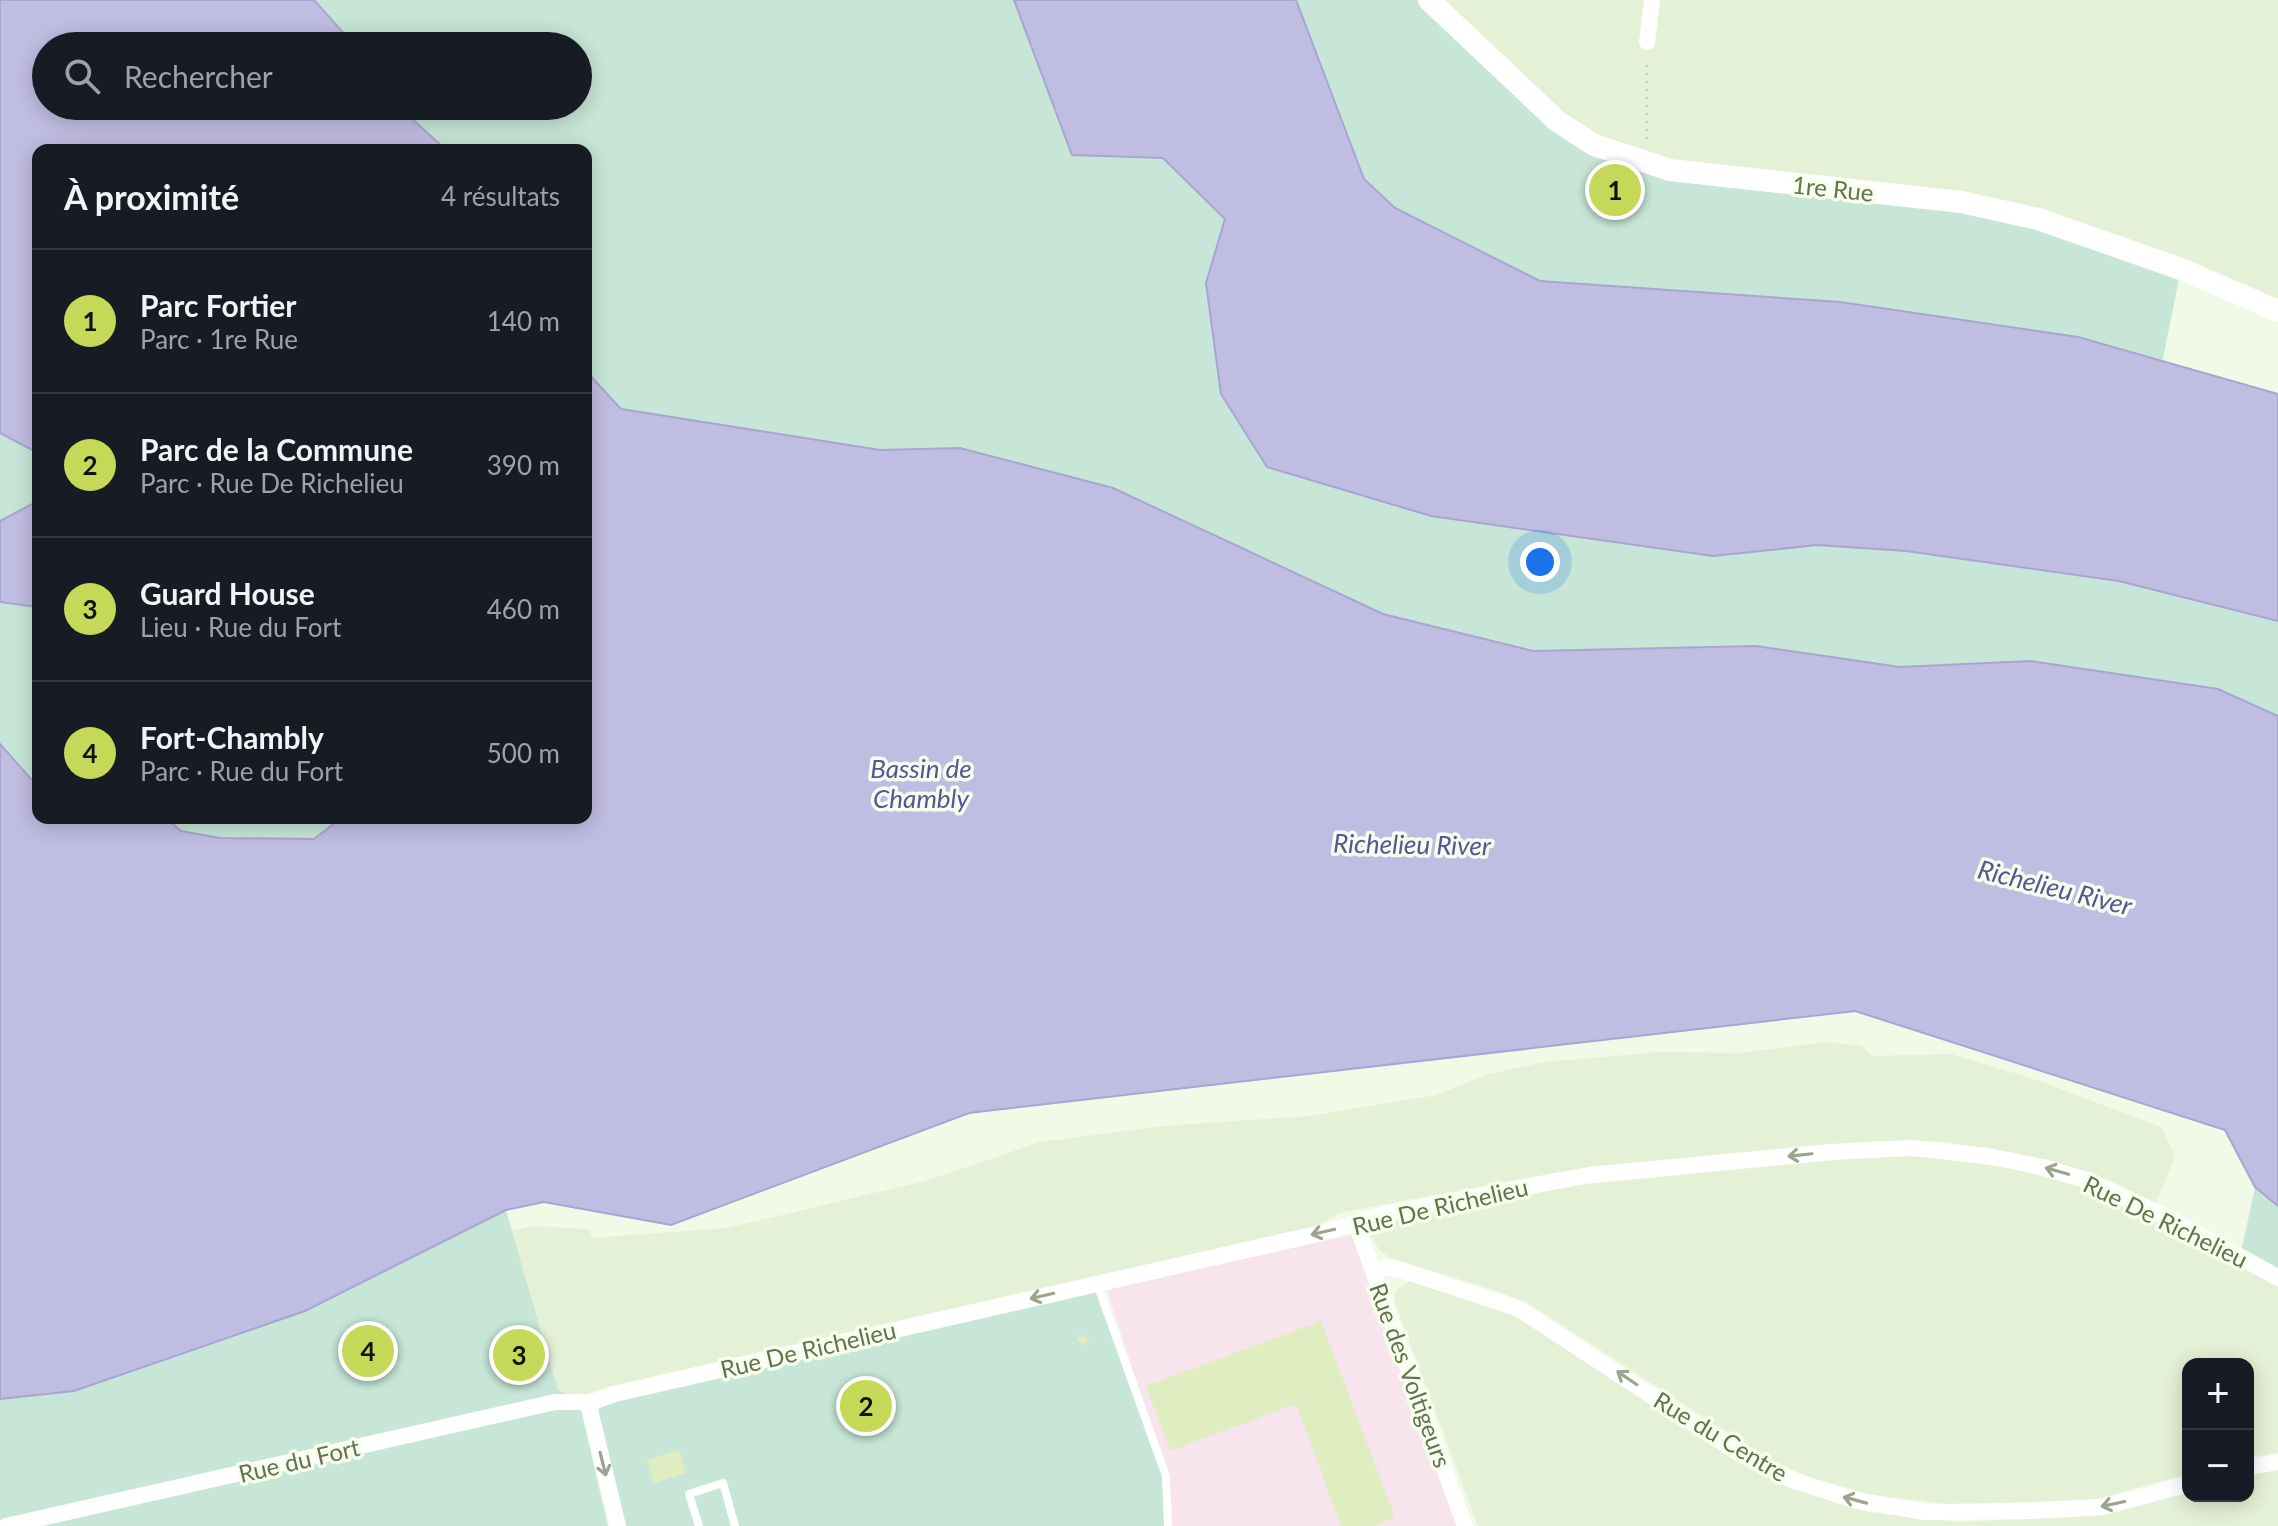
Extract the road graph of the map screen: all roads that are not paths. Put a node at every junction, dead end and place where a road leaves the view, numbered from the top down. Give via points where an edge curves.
1 (1429, 0) edge
2 (1652, 0) edge
3 (1647, 42) road end
4 (2278, 311) edge
5 (1356, 1224) junction
6 (1373, 1270) junction
7 (2278, 1278) edge
8 (1097, 1283) junction
9 (593, 1402) junction
10 (2278, 1462) edge
11 (2254, 1466) edge
12 (2182, 1486) edge
13 (6, 1526) edge
14 (618, 1526) edge
15 (699, 1526) edge
16 (735, 1526) edge
17 (1168, 1526) edge
18 (1465, 1526) edge

1 - 4 street, 1re Rue via 1557,121 1594,145 1670,170 1961,202 2038,219 2181,269
2 - 3 street
5 - 6 street, Rue des Voltigeurs
7 -> 5 street, Rue De Richelieu via 2087,1180 1987,1156 1924,1148 1589,1175
5 -> 8 street, Rue De Richelieu
12 -> 6 street, Rue du Centre via 2103,1507 2016,1512 1912,1511 1853,1500 1790,1479 1740,1454 1519,1309 1401,1270
6 - 18 street, Rue des Voltigeurs
8 -> 9 street, Rue De Richelieu
8 - 17 lane via 1166,1476
9 - 13 street, Rue du Fort via 555,1402
9 -> 14 street via 590,1410
10 - 11 street
15 - 16 lane via 689,1494 723,1483

